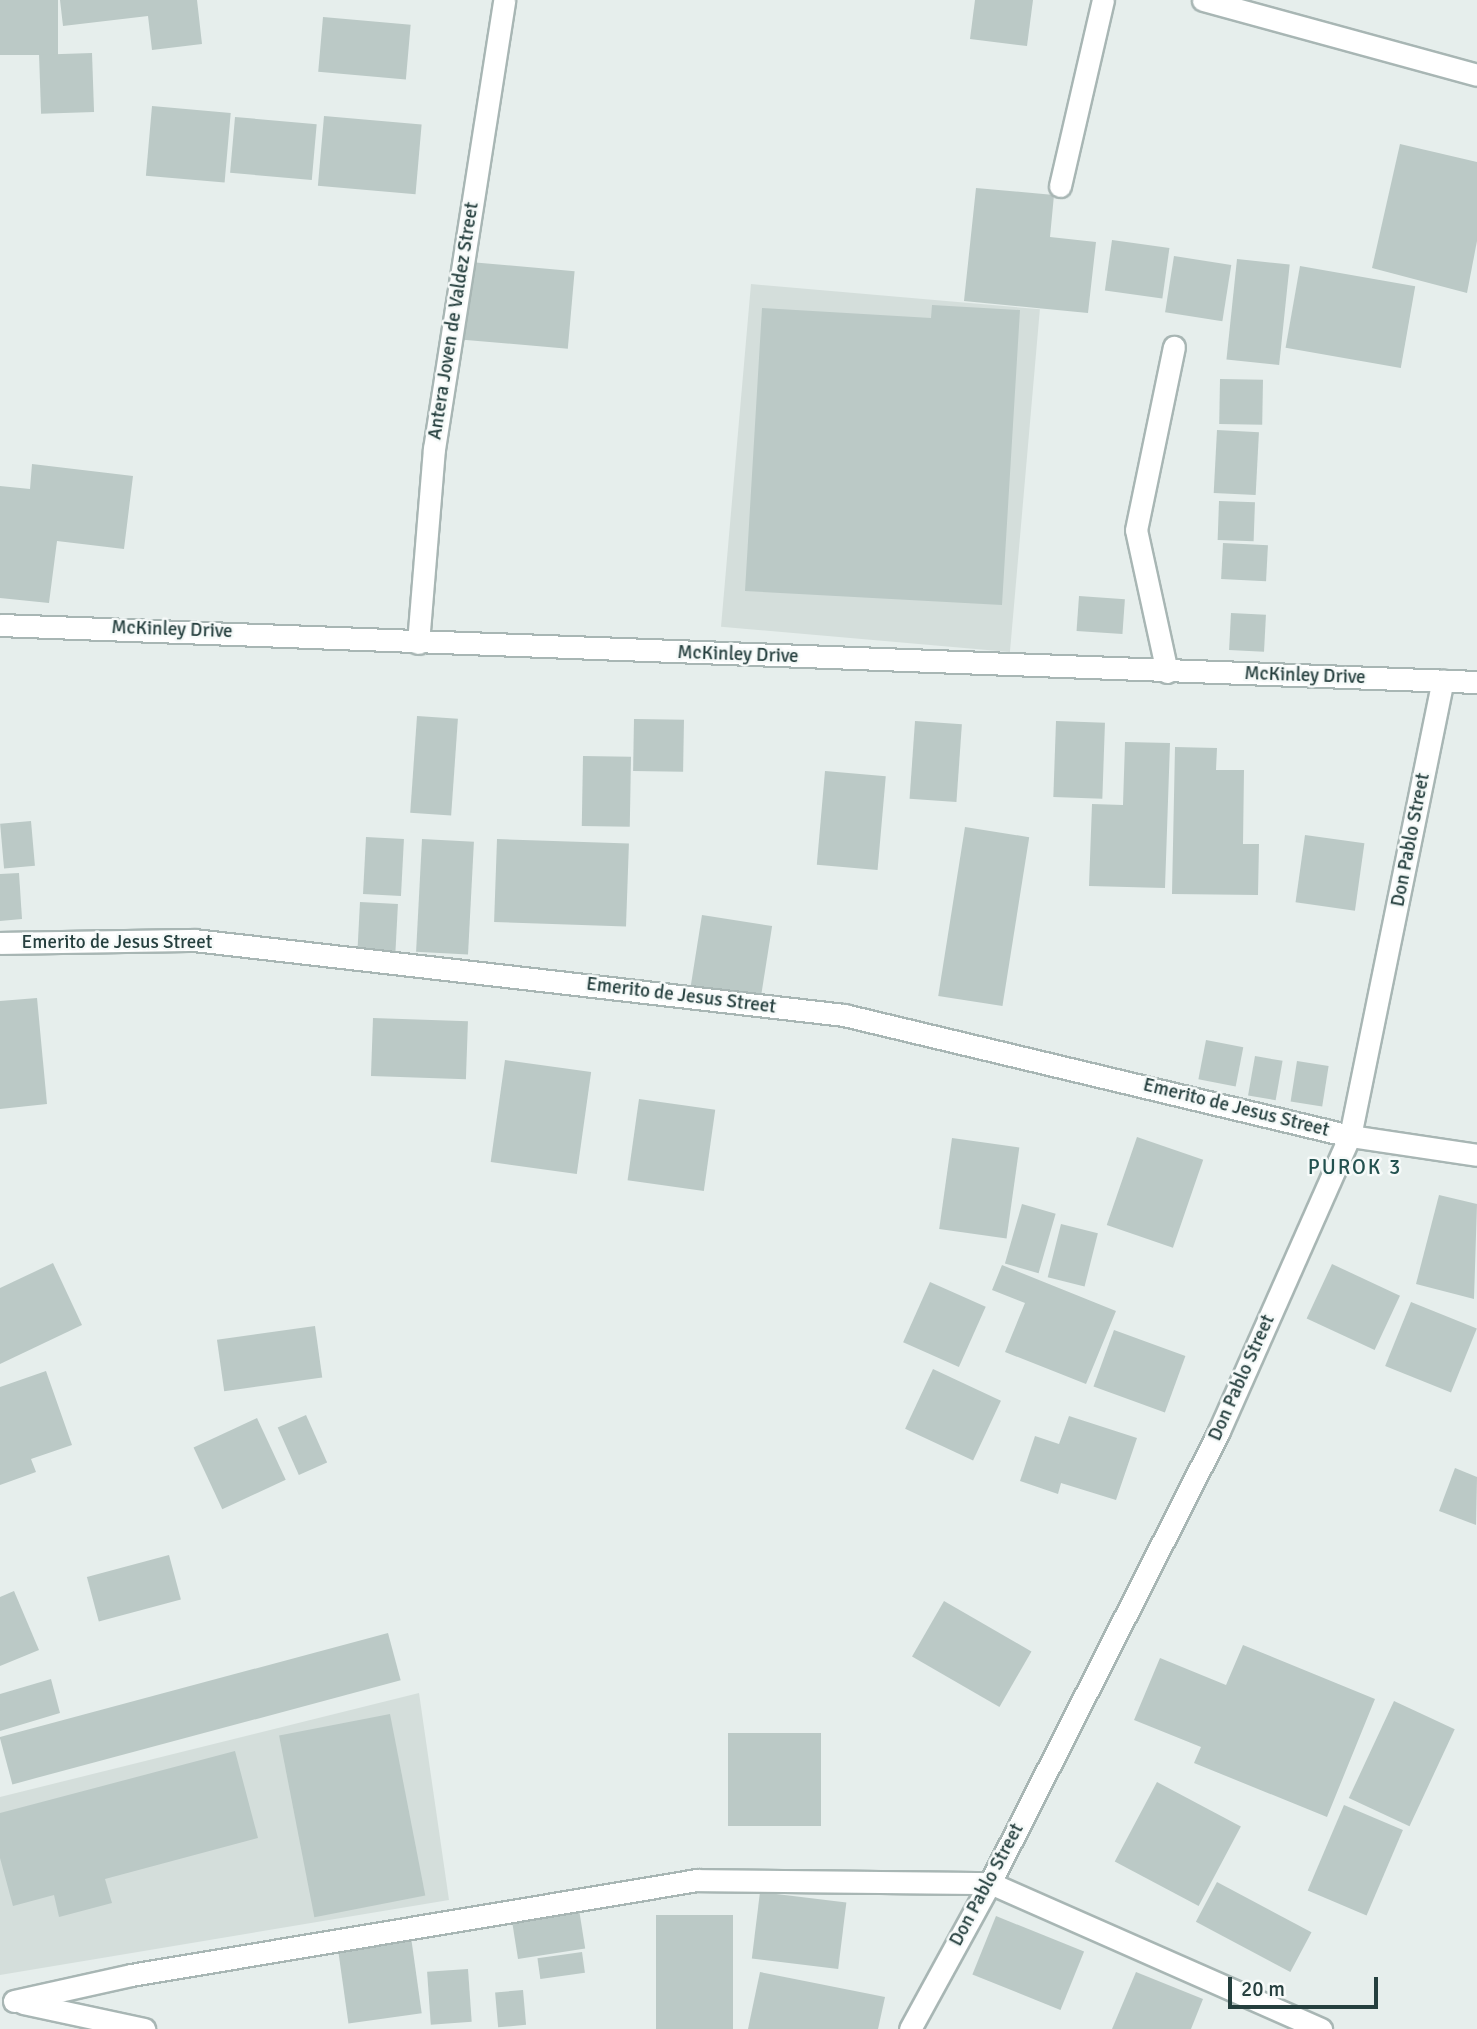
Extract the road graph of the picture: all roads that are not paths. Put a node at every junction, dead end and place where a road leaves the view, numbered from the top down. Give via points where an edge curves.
1 (504, 0) edge
2 (1103, 0) edge
3 (1203, 0) edge
4 (1477, 75) edge
5 (1060, 186) dead end
6 (1174, 347) dead end
7 (0, 625) edge
8 (418, 643) junction
9 (1167, 672) junction
10 (1443, 680) junction
11 (1477, 682) edge
12 (0, 943) edge
13 (1350, 1136) junction
14 (1477, 1155) edge
15 (989, 1883) junction
16 (7, 2002) edge
17 (144, 2029) edge
18 (910, 2029) edge
19 (1321, 2029) edge

1 - 8 street, Antera Joven de Valdez Street via 434,449
2 - 5 street
3 - 4 street
6 - 9 street via 1136,530
7 - 8 street, McKinley Drive via 313,634
8 - 9 street, McKinley Drive
9 - 10 street, McKinley Drive
10 - 11 street, McKinley Drive
10 - 13 street, Don Pablo Street
12 - 13 street, Emerito de Jesus Street via 194,940 844,1015
13 - 14 street, Emerito de Jesus Street
13 - 15 street, Don Pablo Street via 1219,1431
15 - 16 street via 697,1880 131,1975
15 - 18 street, Don Pablo Street
15 - 19 street
16 - 17 street

